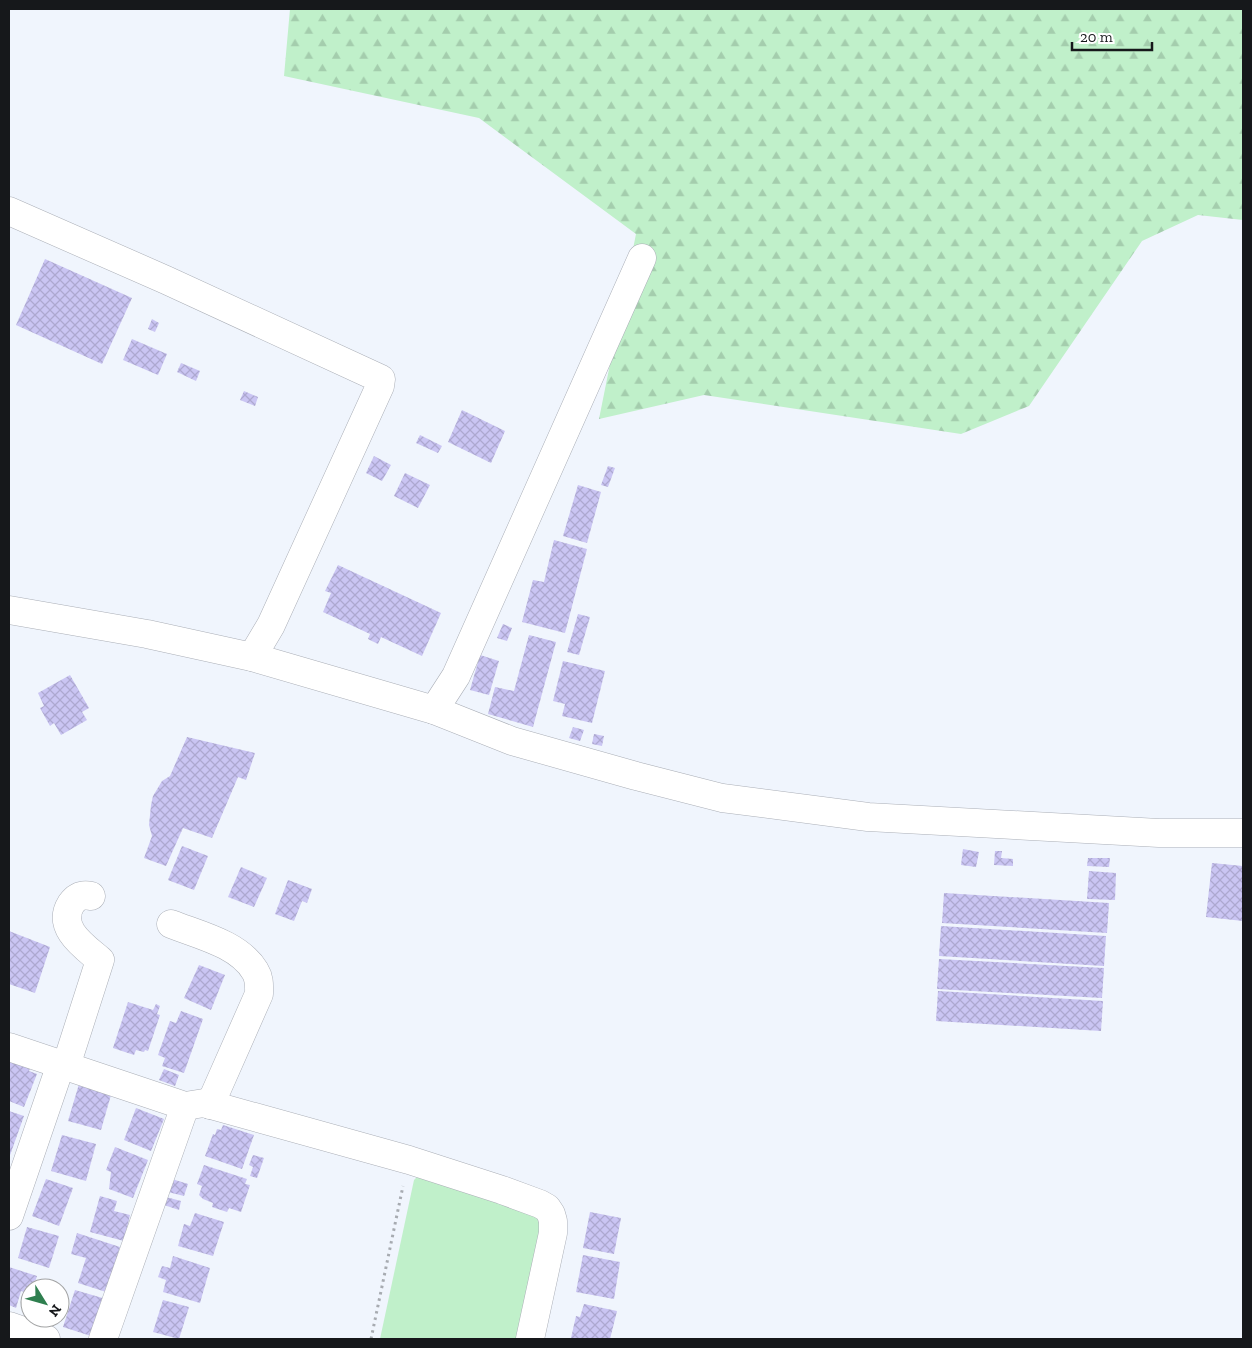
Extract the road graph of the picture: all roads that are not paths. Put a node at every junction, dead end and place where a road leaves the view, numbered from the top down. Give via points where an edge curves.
1 (9, 211) edge
2 (642, 258) dead end
3 (9, 610) edge
4 (252, 657) junction
5 (434, 710) junction
6 (1243, 833) edge
7 (91, 896) dead end
8 (171, 924) dead end
9 (9, 1047) edge
10 (64, 1065) junction
11 (197, 1105) junction
12 (9, 1216) edge
13 (9, 1326) edge
14 (46, 1339) edge
15 (103, 1339) edge
16 (530, 1339) edge

1 - 4 street via 381,379 271,625
2 - 5 street via 456,676
3 - 4 street via 147,634
4 - 5 street
5 - 6 street via 512,741 722,798 868,817 1159,833
7 - 10 street via 77,897 67,914 73,936 100,960
8 - 11 street via 231,948 246,959 259,982 259,994
9 - 10 street
10 - 11 street
10 - 12 street
11 - 15 street
11 - 16 street via 409,1160 547,1208 553,1233
13 - 14 street

